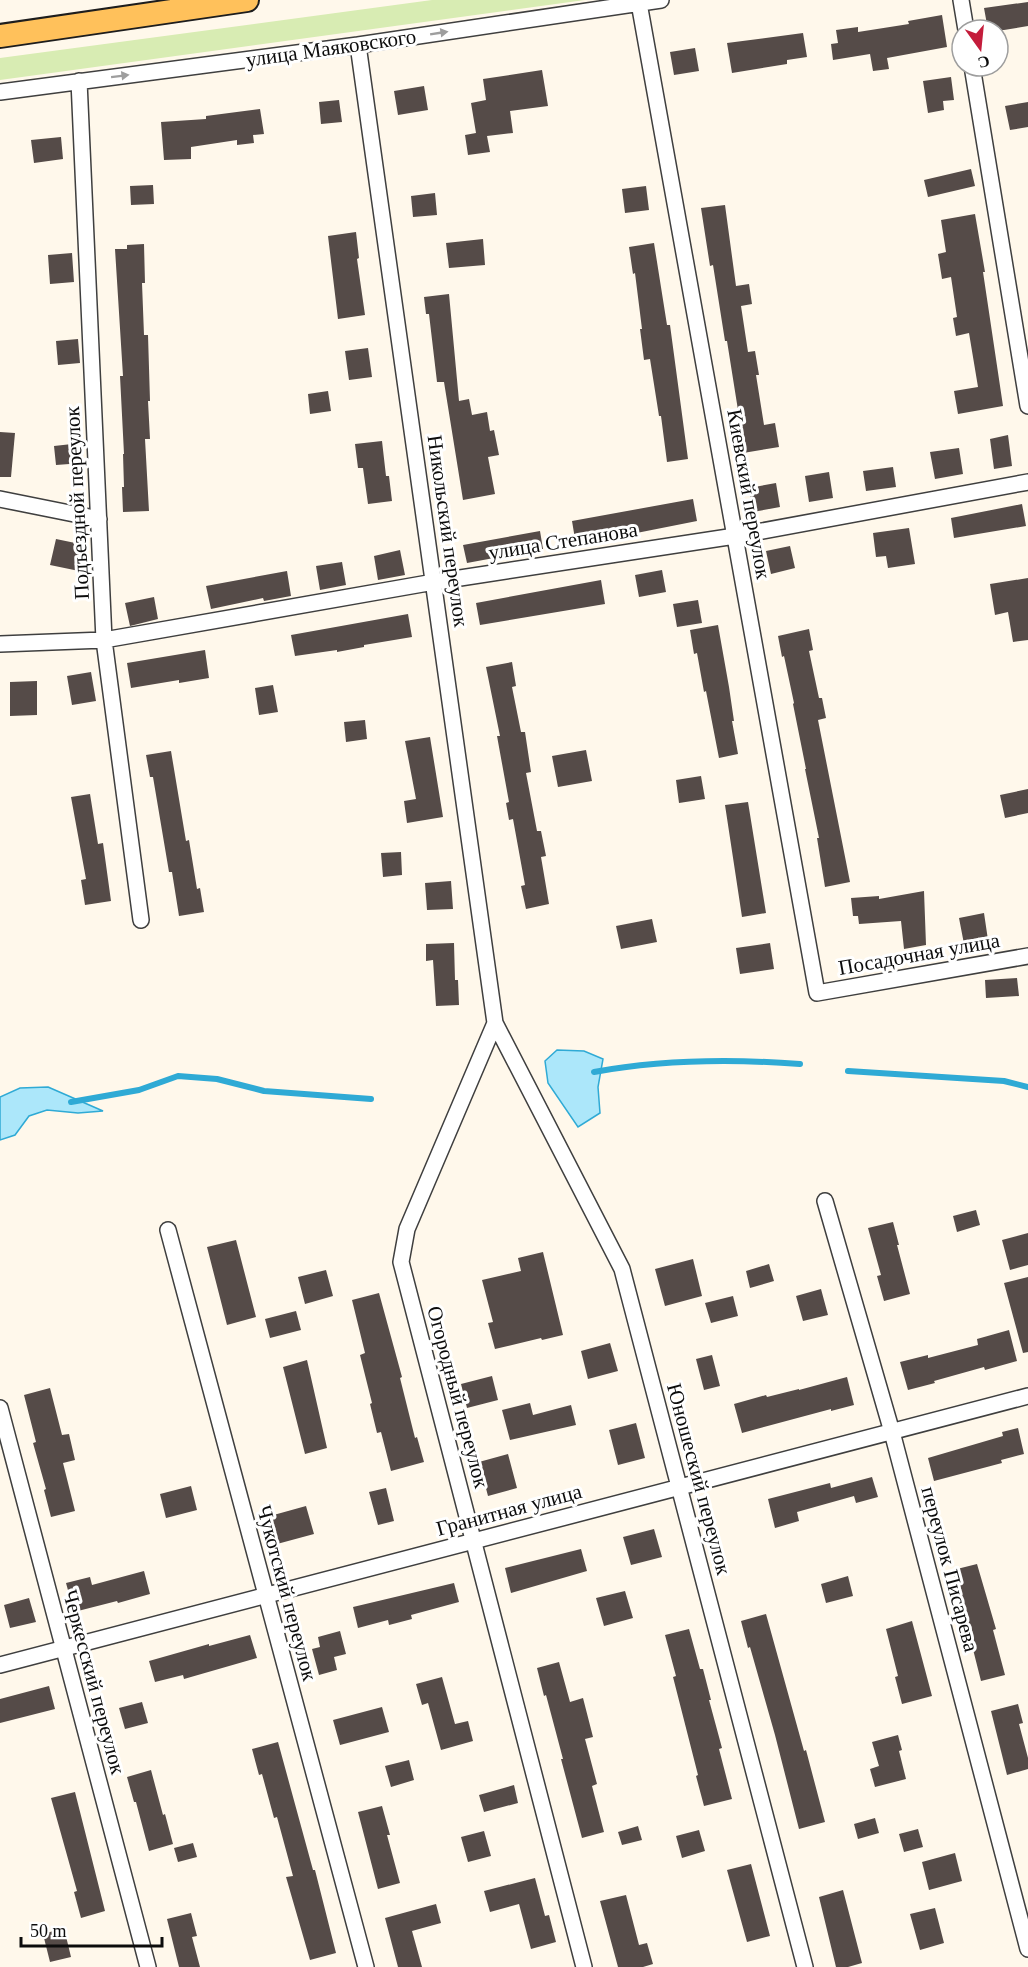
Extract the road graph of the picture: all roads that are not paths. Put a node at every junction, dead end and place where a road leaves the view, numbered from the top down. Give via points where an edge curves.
1 (247, 0) edge
2 (662, 0) edge
3 (961, 0) edge
4 (639, 3) junction
5 (146, 7) edge
6 (964, 18) edge
7 (0, 36) edge
8 (358, 45) junction
9 (974, 78) edge
10 (79, 81) junction
11 (0, 92) edge
12 (1028, 406) edge
13 (1028, 482) edge
14 (0, 499) edge
15 (99, 519) junction
16 (735, 536) junction
17 (434, 582) junction
18 (104, 640) junction
19 (0, 644) edge
20 (141, 920) dead end
21 (1028, 956) edge
22 (817, 993) joint
23 (495, 1023) junction
24 (825, 1201) dead end
25 (168, 1230) dead end
26 (1028, 1396) edge
27 (0, 1408) edge
28 (892, 1432) junction
29 (679, 1488) junction
30 (474, 1541) junction
31 (266, 1596) junction
32 (63, 1649) junction
33 (0, 1665) edge
34 (1028, 1949) edge
35 (148, 1967) edge
36 (366, 1967) edge
37 (584, 1967) edge
38 (805, 1967) edge

1 - 5 main road
2 - 4 street, улица Маяковского
3 - 6 street
8 -> 4 street, улица Маяковского
4 - 16 street, Киевский переулок
5 - 7 main road
10 -> 8 street, улица Маяковского
8 - 17 street, Никольский переулок
9 - 12 street
10 - 11 street, улица Маяковского
10 - 15 street, Подъездной переулок
13 - 16 street, улица Степанова
14 - 15 street
15 - 18 street, Подъездной переулок
16 - 17 street, улица Степанова
16 - 22 street, Киевский переулок
17 - 18 street, улица Степанова
17 - 23 street, Никольский переулок
18 - 19 street
18 - 20 street, Подъездной переулок
21 - 22 street, Посадочная улица
23 - 29 street, Юношеский переулок via 621,1269
23 - 30 street, Огородный переулок via 407,1229 401,1262
24 - 28 street, переулок Писарева
25 - 31 street, Чукотский переулок
26 - 28 street, Гранитная улица
27 - 32 street, Черкесский переулок
28 - 29 street, Гранитная улица
28 - 34 street, переулок Писарева
29 - 30 street, Гранитная улица
29 - 38 street, Юношеский переулок
30 - 31 street, Гранитная улица
30 - 37 street, Огородный переулок
31 - 32 street, Гранитная улица
31 - 36 street, Чукотский переулок
32 - 33 street, Гранитная улица
32 - 35 street, Черкесский переулок

